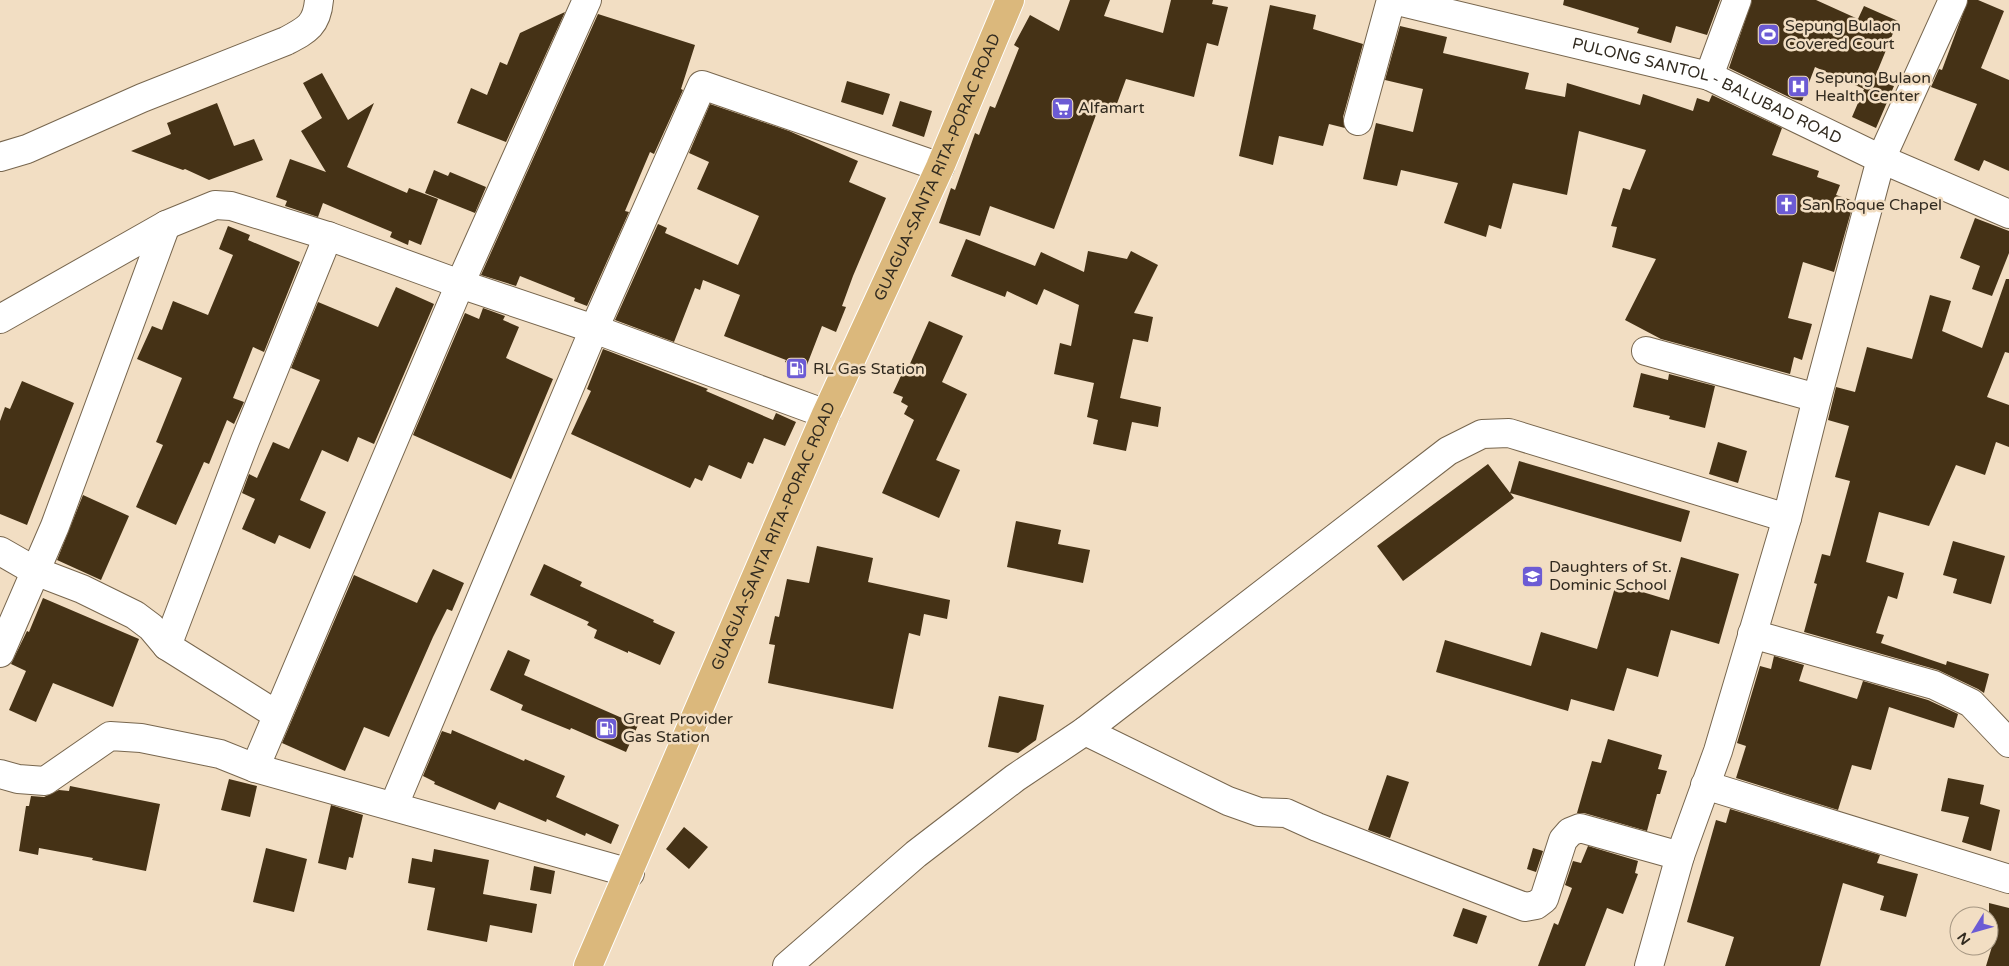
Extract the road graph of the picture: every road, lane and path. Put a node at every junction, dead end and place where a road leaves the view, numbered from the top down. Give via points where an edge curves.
1 (320, 0) edge
2 (587, 0) edge
3 (1010, 0) edge
4 (1392, 0) edge
5 (1736, 0) edge
6 (1953, 0) edge
7 (1709, 76) junction
8 (1358, 121) dead end
9 (0, 157) edge
10 (1881, 159) junction
11 (940, 167) junction
12 (2009, 214) edge
13 (166, 225) junction
14 (328, 236) junction
15 (460, 284) junction
16 (0, 319) edge
17 (594, 329) junction
18 (1646, 351) dead end
19 (1817, 398) junction
20 (826, 414) junction
21 (1787, 518) junction
22 (0, 552) edge
23 (35, 571) junction
24 (1752, 634) junction
25 (167, 646) junction
26 (0, 653) edge
27 (277, 716) junction
28 (1084, 731) junction
29 (2009, 743) edge
30 (255, 768) junction
31 (0, 774) edge
32 (1705, 784) junction
33 (394, 806) junction
34 (1680, 856) junction
35 (630, 872) junction
36 (2009, 879) edge
37 (588, 966) edge
38 (787, 966) edge
39 (1649, 966) edge

1 - 9 street via 314,22 286,41
2 - 15 street
3 - 11 main road, GUAGUA-SANTA RITA-PORAC ROAD
4 - 7 street, PULONG SANTOL - BALUBAD ROAD
4 - 8 street
5 - 7 street
6 - 10 street
7 - 10 street, PULONG SANTOL - BALUBAD ROAD
10 - 12 street, PULONG SANTOL - BALUBAD ROAD
10 - 19 street
11 - 17 street via 702,85
11 - 20 main road, GUAGUA-SANTA RITA-PORAC ROAD
13 - 14 street via 215,205 231,206
13 - 16 street
13 - 23 street via 55,526
14 - 15 street
14 - 25 street
15 - 17 street
15 - 27 street
17 - 20 street
17 - 33 street
18 - 19 street
19 - 21 street
20 - 35 main road, GUAGUA-SANTA RITA-PORAC ROAD
21 - 24 street
21 - 28 street via 1509,433 1482,434 1448,451
22 - 23 street
23 - 25 street via 89,592 135,615 151,627
23 - 26 street
24 - 29 street via 1934,685 1971,703
24 - 32 street via 1718,751
25 - 27 street
27 - 30 street
28 - 34 street via 1228,801 1258,812 1286,814 1525,907 1536,905 1544,898 1563,840 1580,828
28 - 38 street via 1015,778 916,854
30 - 31 street via 220,754 141,738 110,736 45,781
30 - 33 street
32 - 34 street
32 - 36 street
33 - 35 street
34 - 39 street
35 - 37 main road, GUAGUA-SANTA RITA-PORAC ROAD

